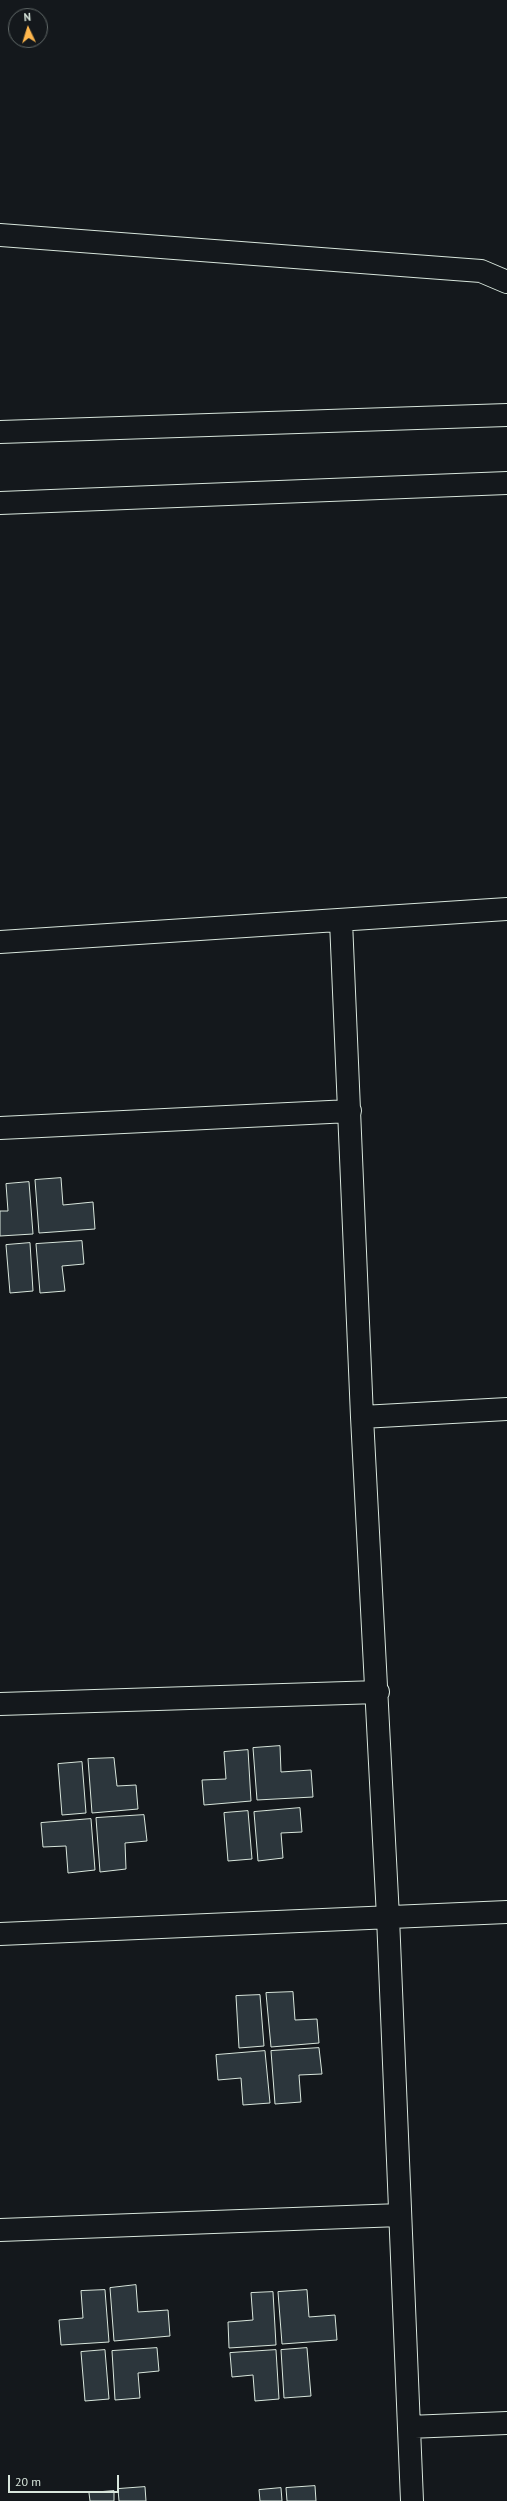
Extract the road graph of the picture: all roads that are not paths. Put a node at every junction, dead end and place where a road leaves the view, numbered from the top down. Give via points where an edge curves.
1 (0, 235) edge
2 (507, 282) edge
3 (507, 415) edge
4 (0, 432) edge
5 (507, 483) edge
6 (0, 503) edge
7 (507, 910) edge
8 (341, 921) junction
9 (0, 942) edge
10 (350, 1111) junction
11 (0, 1128) edge
12 (507, 1410) edge
13 (362, 1417) junction
14 (378, 1692) junction
15 (0, 1704) edge
16 (507, 1912) edge
17 (388, 1917) junction
18 (0, 1934) edge
19 (400, 2215) junction
20 (0, 2230) edge
21 (507, 2423) edge
22 (409, 2427) junction
23 (412, 2501) edge

1 - 2 street via 481,271
3 - 4 street
5 - 6 street
7 - 8 street
8 - 9 street
8 - 10 street
10 - 11 street
10 - 13 street
12 - 13 street
13 - 14 street
14 - 15 street
14 - 17 street
16 - 17 street
17 - 18 street
17 - 19 street
19 - 20 street
19 - 22 street
21 - 22 street
22 - 23 street

